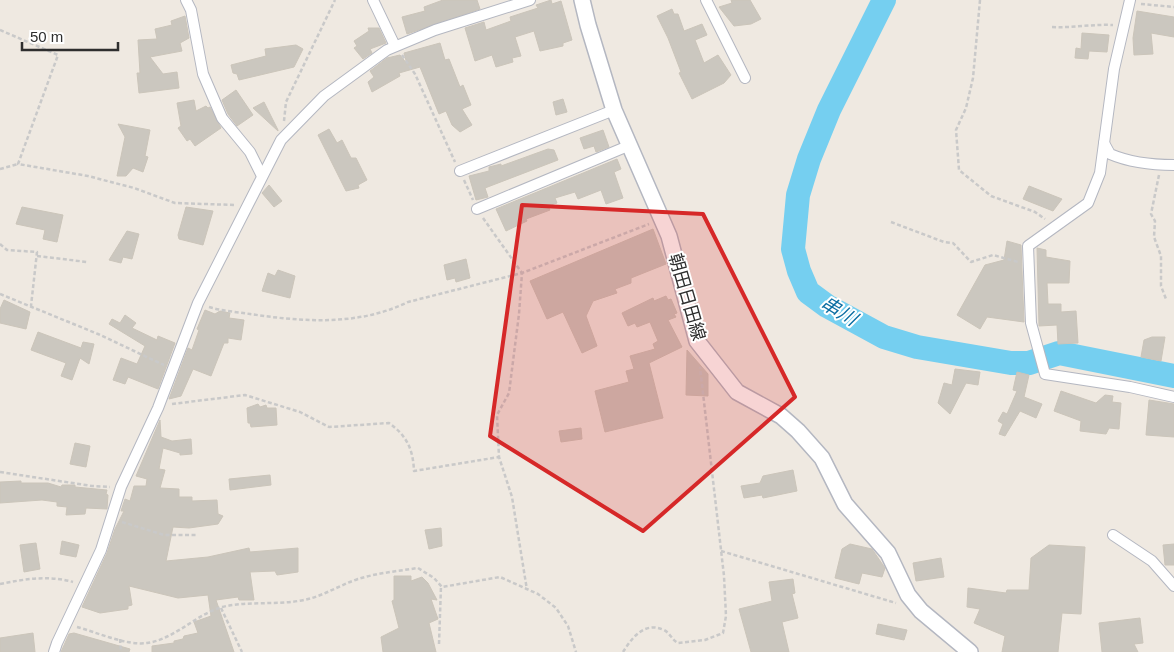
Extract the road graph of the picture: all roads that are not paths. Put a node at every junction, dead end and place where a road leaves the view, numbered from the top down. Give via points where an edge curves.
1 (186, 0) edge
2 (373, 0) edge
3 (530, 0) edge
4 (582, 0) edge
5 (706, 0) edge
6 (1129, 1) edge
7 (395, 46) junction
8 (746, 78) dead end
9 (614, 110) junction
10 (1104, 143) junction
11 (628, 146) junction
12 (1174, 165) edge
13 (460, 171) dead end
14 (262, 176) junction
15 (477, 209) dead end
16 (1174, 397) edge
17 (1113, 536) dead end
18 (1174, 586) edge
19 (54, 652) edge
20 (970, 652) edge

1 - 14 street via 191,10 203,74 214,101 222,118 250,152
2 - 7 street
3 - 7 street
4 - 9 main road, 朝田日田線
5 - 8 street
6 - 10 street via 1114,69
7 - 14 street via 324,96 281,140
9 - 11 main road, 朝田日田線
9 - 13 street
10 - 12 street via 1110,154 1127,162
10 - 16 street via 1100,173 1088,203 1028,246 1031,323 1044,374
11 - 15 street
11 - 20 main road, 朝田日田線 via 662,218 697,341 737,392 781,416 822,458 845,504 888,553 908,595 920,611
14 - 19 street via 198,304 158,408 121,487 101,550
17 - 18 street via 1152,561

